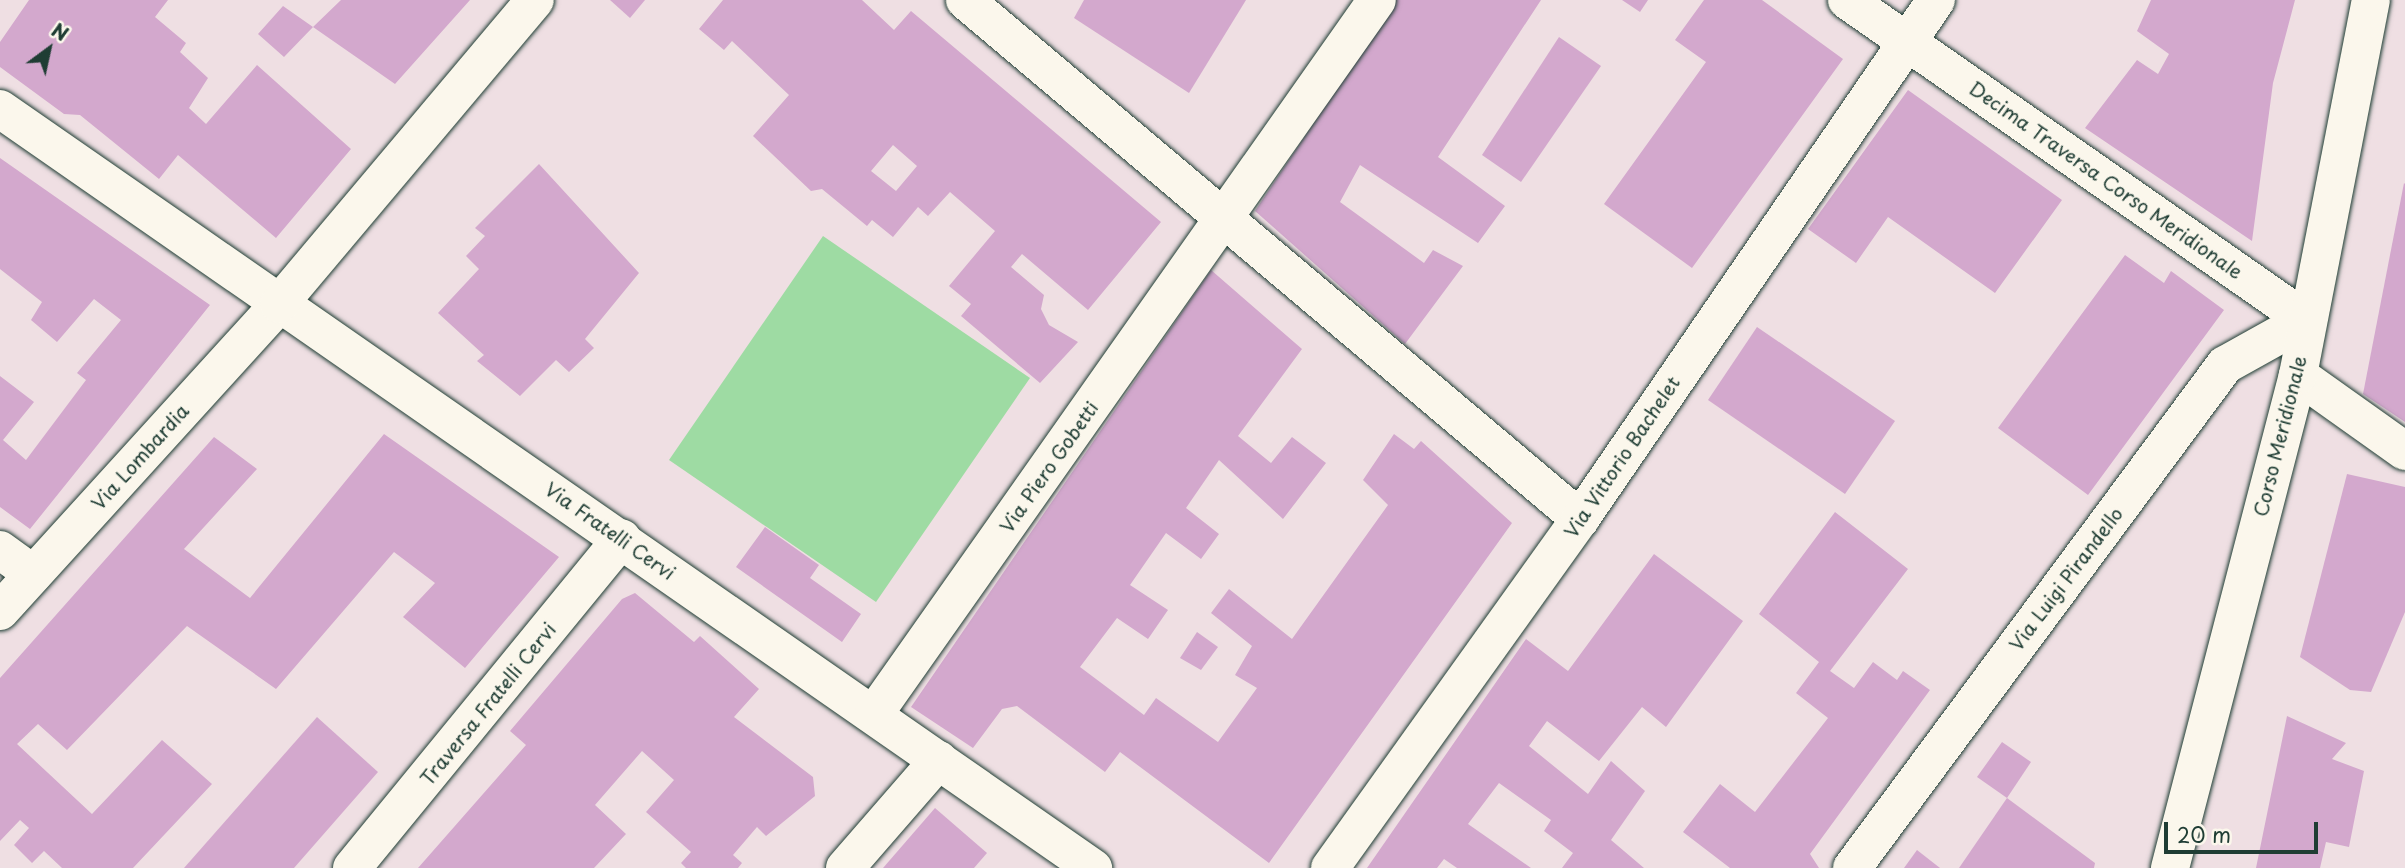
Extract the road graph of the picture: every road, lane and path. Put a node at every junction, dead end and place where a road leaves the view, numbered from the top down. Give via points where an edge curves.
1 (535, 0) edge
2 (965, 0) edge
3 (1377, 0) edge
4 (1847, 0) edge
5 (1936, 0) edge
6 (2371, 0) edge
7 (1907, 41) junction
8 (0, 108) edge
9 (1223, 221) junction
10 (279, 304) junction
11 (2306, 320) junction
12 (2298, 375) junction
13 (2405, 451) edge
14 (1580, 519) junction
15 (622, 538) junction
16 (0, 550) edge
17 (33, 574) junction
18 (0, 611) edge
19 (874, 714) junction
20 (939, 760) junction
21 (352, 868) edge
22 (845, 868) edge
23 (1093, 868) edge
24 (1330, 868) edge
25 (1852, 868) edge
26 (2170, 868) edge

1 - 10 street, Via Lombardia
2 - 9 street
3 - 9 street, Via Piero Gobetti
4 - 7 street
5 - 7 street, Via Vittorio Bachelet
6 - 11 street, Corso Meridionale
7 - 11 street, Decima Traversa Corso Meridionale
7 - 14 street, Via Vittorio Bachelet
8 - 10 street
9 - 14 street
9 - 19 street, Via Piero Gobetti
10 - 15 street, Via Fratelli Cervi
10 - 17 street, Via Lombardia
11 - 12 street, Corso Meridionale
11 - 25 street, Via Luigi Pirandello via 2225,365
12 - 13 street
12 - 26 street, Corso Meridionale
14 - 24 street, Via Vittorio Bachelet
15 - 19 street, Via Fratelli Cervi
15 - 21 street, Traversa Fratelli Cervi
16 - 17 street
17 - 18 street, Via Lombardia
19 - 20 street, Via Fratelli Cervi
20 - 22 street
20 - 23 street, Via Fratelli Cervi

